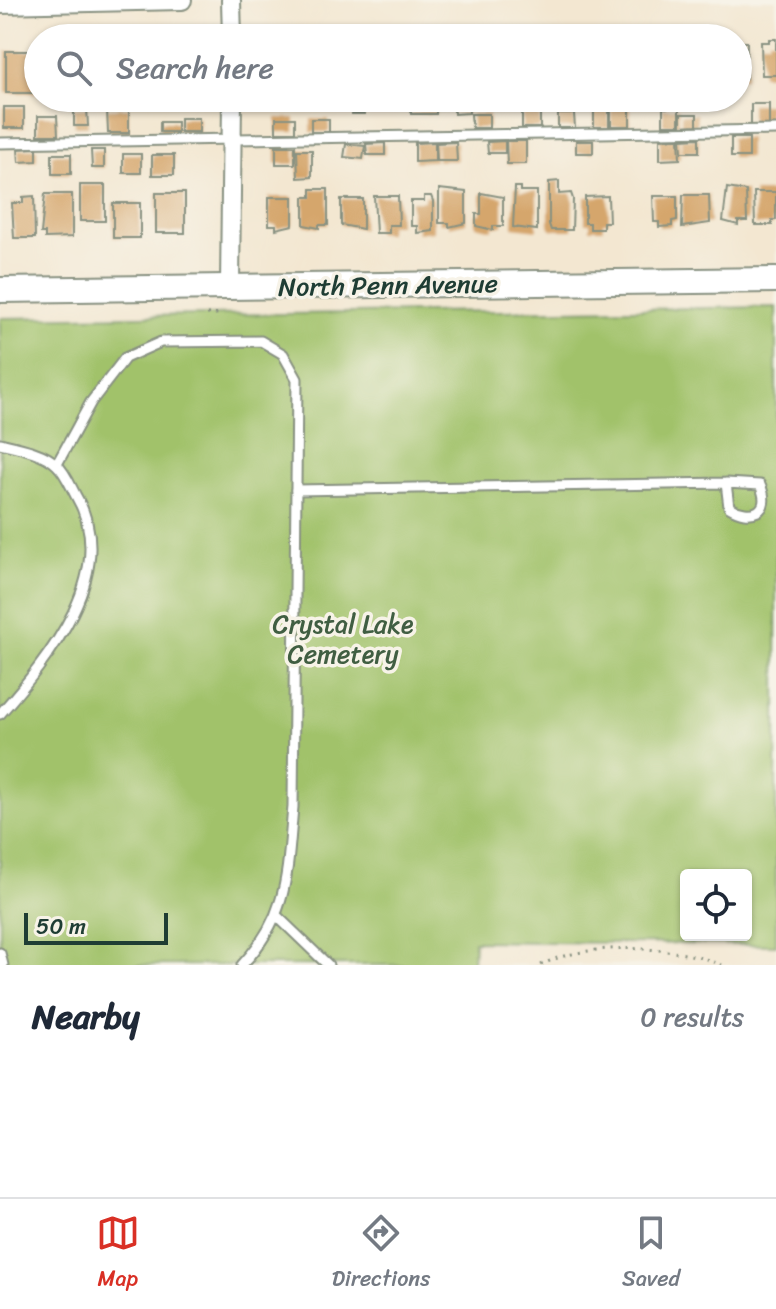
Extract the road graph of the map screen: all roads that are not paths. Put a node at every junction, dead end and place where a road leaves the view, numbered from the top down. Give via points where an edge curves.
1 (182, 0) edge
2 (231, 0) edge
3 (0, 4) edge
4 (232, 24) edge
5 (232, 112) edge
6 (776, 130) edge
7 (232, 140) junction
8 (0, 143) edge
9 (776, 280) edge
10 (230, 287) junction
11 (0, 290) edge
12 (0, 443) edge
13 (57, 464) junction
14 (726, 483) junction
15 (296, 490) junction
16 (0, 714) edge
17 (278, 917) junction
18 (0, 953) edge
19 (3, 965) edge
20 (242, 965) edge
21 (328, 965) edge

1 - 3 street
2 - 4 street
5 - 7 street
6 - 7 lane
7 - 8 lane
7 - 10 street
9 - 10 main road, North Penn Avenue
10 - 11 main road, North Penn Avenue
12 - 13 lane
13 - 15 lane via 91,402 125,358 161,342 261,341 283,354 297,379
13 - 16 lane via 83,508 90,545 84,588 33,676
14 - 14 lane via 760,485 765,495 762,510 743,516 729,507
14 - 15 lane
15 - 17 lane via 293,807
17 - 20 lane
17 - 21 lane
18 - 19 lane

